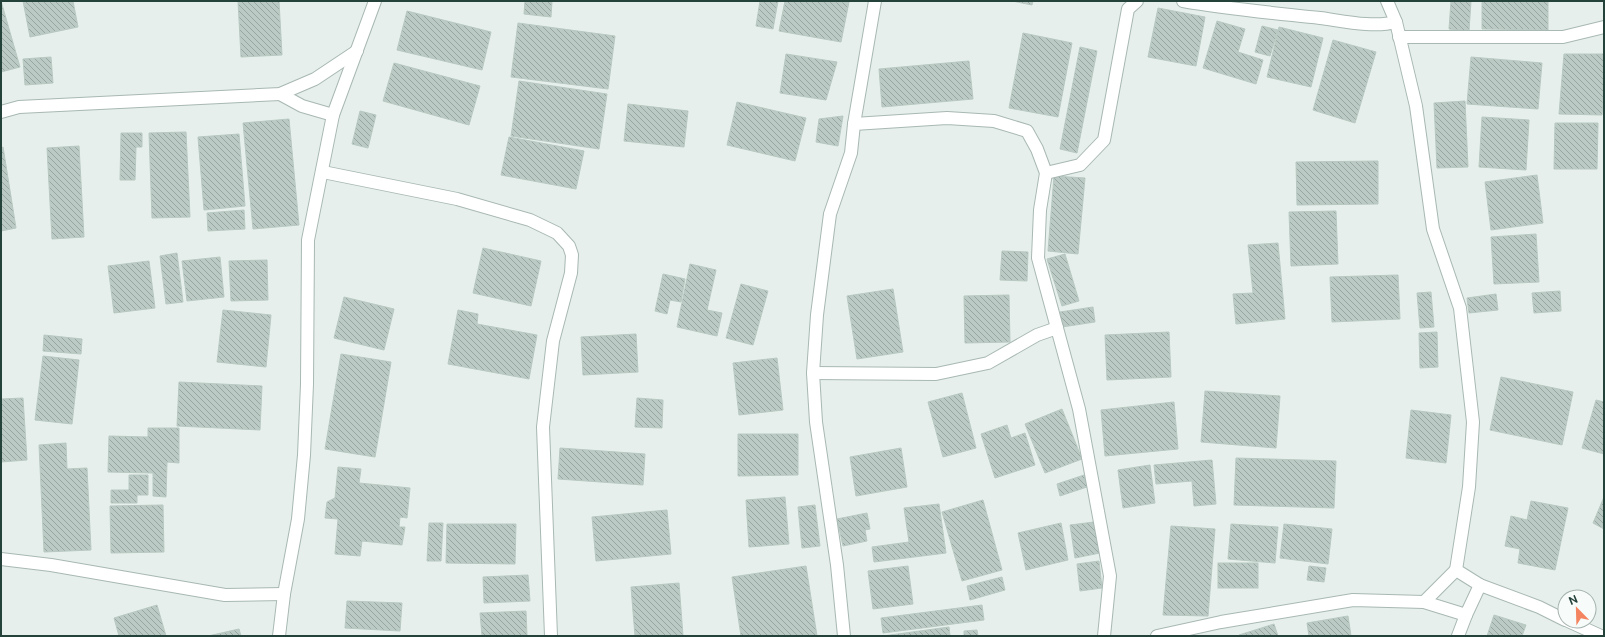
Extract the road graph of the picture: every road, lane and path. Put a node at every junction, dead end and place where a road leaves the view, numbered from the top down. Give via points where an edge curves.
1 (375, 1) edge
2 (875, 1) edge
3 (1137, 1) edge
4 (1183, 1) edge
5 (1387, 1) edge
6 (1396, 22) junction
7 (1604, 27) edge
8 (1399, 37) junction
9 (357, 52) junction
10 (280, 94) junction
11 (1, 112) edge
12 (334, 115) junction
13 (854, 124) junction
14 (323, 172) junction
15 (1046, 173) junction
16 (1057, 328) junction
17 (813, 372) junction
18 (1, 559) edge
19 (1456, 570) junction
20 (1480, 586) junction
21 (284, 594) junction
22 (1424, 602) junction
23 (1466, 615) junction
24 (1557, 616) edge
25 (1586, 629) edge
26 (279, 636) edge
27 (551, 636) edge
28 (844, 636) edge
29 (1104, 636) edge
30 (1158, 636) edge
31 (1458, 636) edge
32 (1601, 636) edge

1 - 9 street
2 - 13 street
3 - 15 street via 1128,9 1104,140 1080,165
4 - 6 street via 1339,21 1385,25
5 - 6 street
6 - 8 street
7 - 8 street via 1563,37
8 - 19 street via 1416,106 1433,229 1460,308 1473,422 1469,488
9 - 10 street via 315,79
9 - 12 street
10 - 11 street via 19,107
10 - 12 street via 302,106
12 - 14 street
13 - 15 street via 947,118 1006,124 1028,132
13 - 17 street via 852,153 830,214 817,315
14 - 21 street via 308,240 304,455 298,519
14 - 27 street via 457,199 530,220 557,232 569,246 572,255 571,273 553,341 543,427
15 - 16 street via 1040,210 1038,258
16 - 17 street via 1037,335 988,363 936,374
16 - 29 street via 1080,409 1110,576
17 - 28 street via 816,422 837,565
18 - 21 street via 51,565 225,595
19 - 20 street
19 - 22 street
20 - 23 street
20 - 24 street
21 - 26 street
22 - 23 street
22 - 30 street via 1352,600 1220,622
23 - 31 street
25 - 32 street

